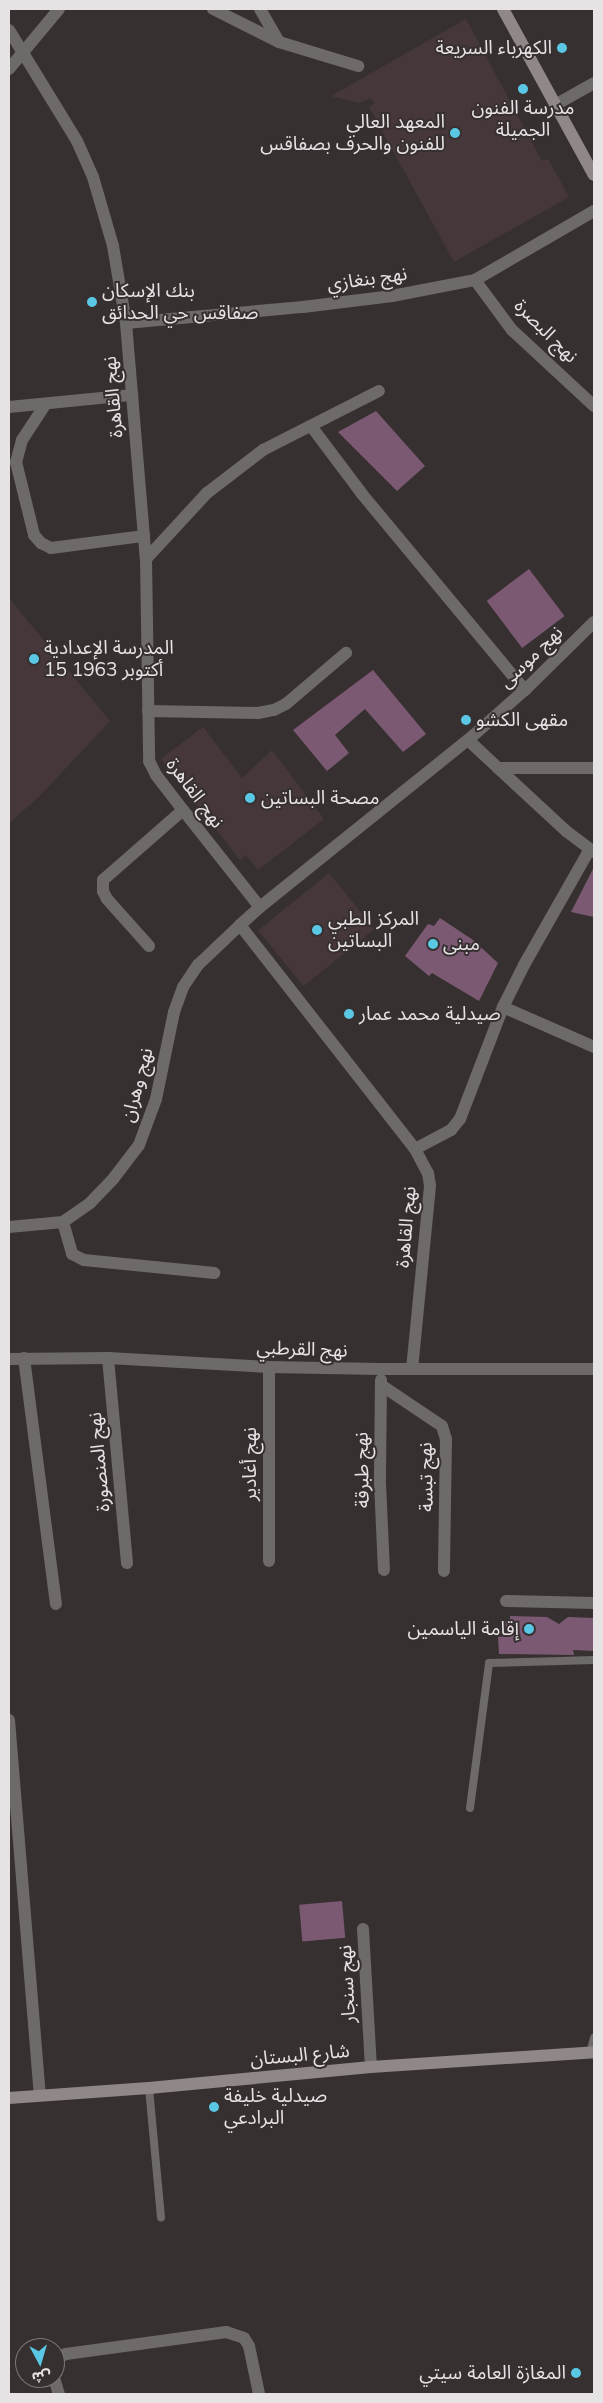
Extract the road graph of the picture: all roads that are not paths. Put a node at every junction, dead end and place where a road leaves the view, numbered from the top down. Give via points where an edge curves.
1 (58, 9) edge
2 (213, 9) edge
3 (260, 9) edge
4 (502, 9) edge
5 (9, 30) edge
6 (279, 42) junction
7 (22, 53) junction
8 (358, 66) dead end
9 (9, 70) edge
10 (594, 83) edge
11 (555, 105) junction
12 (594, 175) edge
13 (594, 211) edge
14 (475, 280) junction
15 (126, 323) junction
16 (380, 390) dead end
17 (132, 395) junction
18 (45, 405) junction
19 (594, 406) edge
20 (9, 407) edge
21 (311, 426) junction
22 (144, 536) junction
23 (146, 560) junction
24 (594, 622) edge
25 (346, 653) dead end
26 (525, 690) junction
27 (148, 711) junction
28 (468, 740) junction
29 (498, 768) junction
30 (594, 768) edge
31 (183, 810) junction
32 (592, 850) edge
33 (260, 907) junction
34 (240, 925) junction
35 (150, 946) dead end
36 (503, 1007) junction
37 (594, 1047) edge
38 (415, 1149) junction
39 (63, 1222) junction
40 (9, 1227) edge
41 (214, 1272) dead end
42 (24, 1358) junction
43 (108, 1358) junction
44 (9, 1359) edge
45 (269, 1367) junction
46 (412, 1368) junction
47 (380, 1369) junction
48 (594, 1369) edge
49 (381, 1385) junction
50 (269, 1561) dead end
51 (127, 1563) dead end
52 (384, 1570) dead end
53 (444, 1571) dead end
54 (506, 1601) dead end
55 (594, 1603) edge
56 (56, 1604) dead end
57 (594, 1660) edge
58 (9, 1720) edge
59 (10, 1754) edge
60 (470, 1808) dead end
61 (363, 1929) dead end
62 (594, 2038) edge
63 (592, 2053) edge
64 (371, 2067) junction
65 (149, 2088) junction
66 (40, 2095) junction
67 (9, 2098) edge
68 (161, 2217) dead end
69 (65, 2354) edge
70 (259, 2394) edge

1 - 7 street
2 - 6 street
3 - 6 street
4 - 11 main road
5 - 7 street, نهج القاهرة
6 - 8 street
7 - 9 street
7 - 15 street, نهج القاهرة via 77,141 93,177 113,246
10 - 11 street
11 - 12 main road
13 - 14 street, نهج بنغازي
14 - 15 street, نهج بنغازي via 382,297
14 - 19 street, نهج البصرة via 512,330
15 - 17 street, نهج القاهرة
16 - 21 street
17 - 18 street
17 - 22 street, نهج القاهرة
18 - 20 street
18 - 22 street via 22,440 16,462 34,535 51,548
21 - 23 street via 263,450 207,494
21 - 26 street via 368,501
22 - 23 street, نهج القاهرة
23 - 27 street, نهج القاهرة
24 - 26 street, نهج موسى
25 - 27 street via 286,704 274,710 258,713
26 - 28 street, نهج موسى
27 - 31 street, نهج القاهرة via 149,761
28 - 29 street
28 - 33 street, نهج موسى
29 - 30 street
29 - 32 street via 566,831
31 - 33 street, نهج القاهرة
31 - 35 street via 104,880 103,891 107,899
32 - 36 street
33 - 34 street
34 - 38 street, نهج القاهرة
34 - 39 street, نهج وهران via 198,965 183,987 174,1012 156,1099 139,1145 90,1203
36 - 37 street
36 - 38 street via 460,1119 451,1130
38 - 46 street, نهج القاهرة via 428,1173 430,1186
39 - 40 street, نهج وهران
39 - 41 street via 72,1254 84,1260
42 - 43 street, نهج القرطبي
42 - 44 street, نهج القرطبي
42 - 56 street
43 - 45 street, نهج القرطبي
43 - 51 street, نهج المنصورة
45 - 47 street, نهج القرطبي
45 - 50 street, نهج أغادير
46 - 47 street, نهج القرطبي
46 - 48 street, نهج القرطبي
47 - 49 street, نهج طبرقة
49 - 52 street, نهج طبرقة via 380,1483
49 - 53 street, نهج تبسة via 442,1426 446,1439
54 - 55 street
57 - 60 lane via 489,1663
58 - 59 street
59 - 66 street
61 - 64 street, نهج سنجار
62 - 63 lane
63 - 64 main road, شارع البستان
64 - 65 main road, شارع البستان
65 - 66 main road, شارع البستان
65 - 68 lane
66 - 67 main road, شارع البستان
69 - 70 street via 226,2332 244,2338 249,2346

